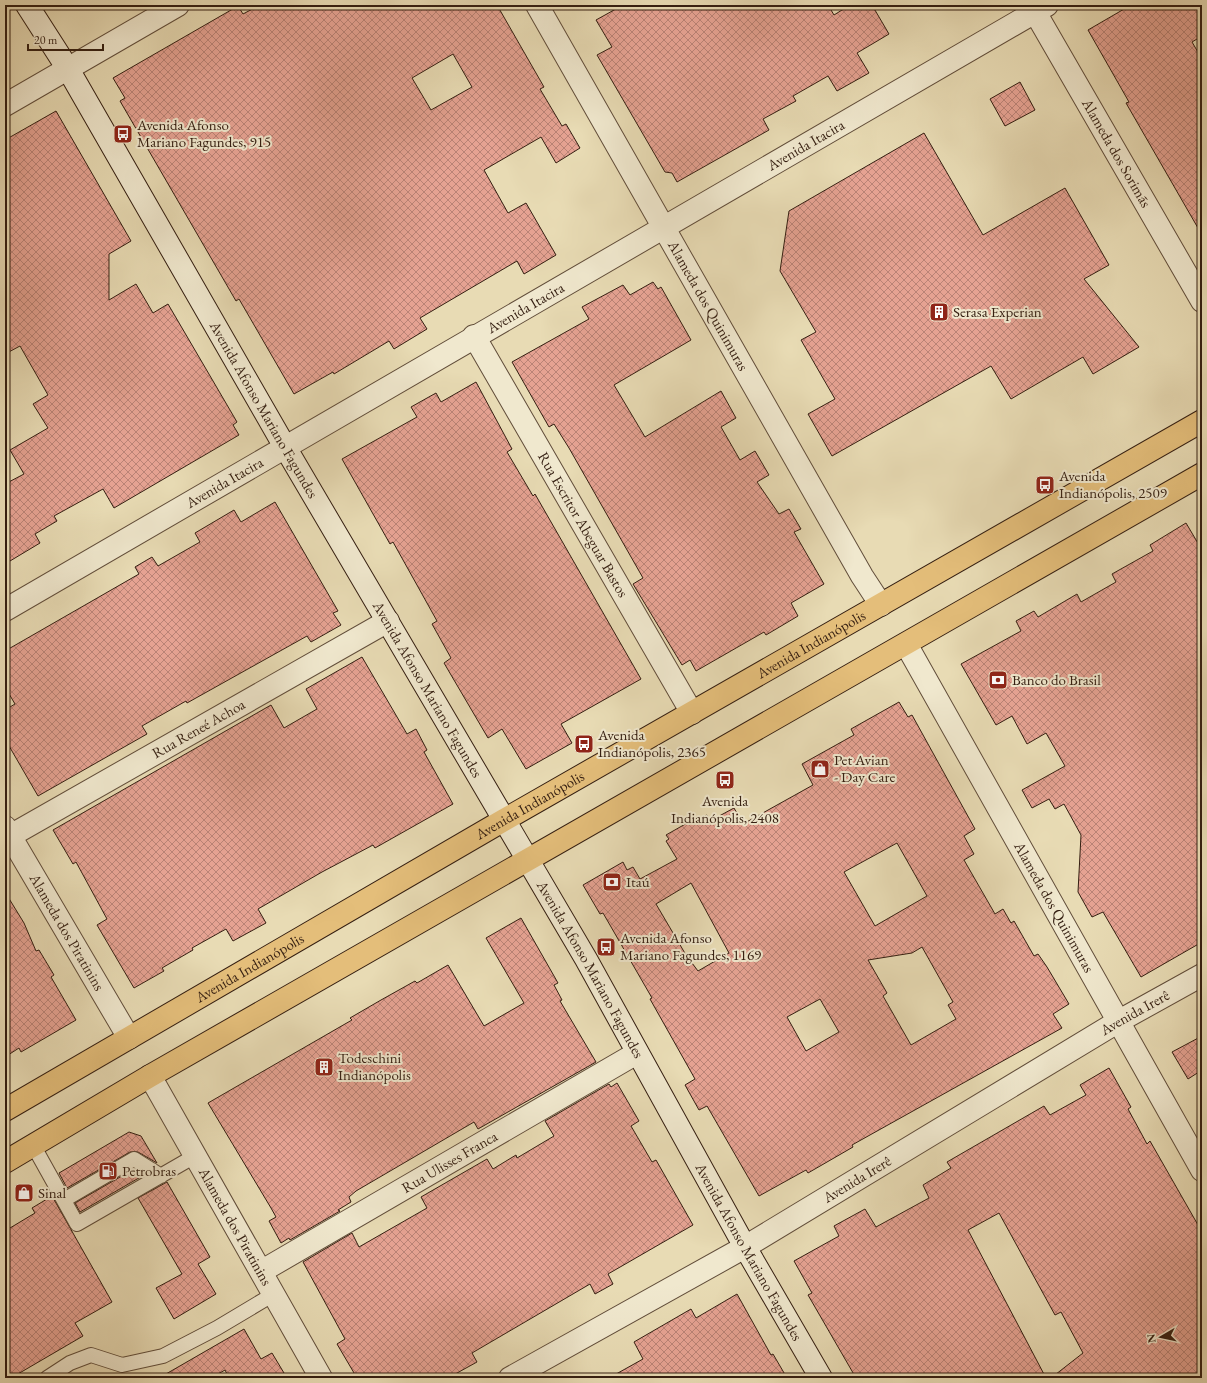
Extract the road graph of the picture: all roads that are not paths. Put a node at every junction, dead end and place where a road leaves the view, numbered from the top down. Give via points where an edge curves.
1 (27, 5) edge
2 (178, 5) edge
3 (537, 5) edge
4 (1038, 7) edge
5 (68, 69) junction
6 (5, 105) edge
7 (663, 228) junction
8 (1202, 301) edge
9 (474, 336) junction
10 (1202, 421) edge
11 (285, 447) junction
12 (1202, 474) edge
13 (881, 605) junction
14 (5, 610) edge
15 (388, 621) junction
16 (906, 644) junction
17 (692, 713) junction
18 (504, 820) junction
19 (8, 831) edge
20 (528, 860) junction
21 (1202, 975) edge
22 (1119, 1021) junction
23 (129, 1038) junction
24 (637, 1053) junction
25 (150, 1076) junction
26 (5, 1110) edge
27 (33, 1145) junction
28 (195, 1156) junction
29 (5, 1162) edge
30 (1202, 1170) edge
31 (161, 1176) junction
32 (64, 1200) junction
33 (744, 1247) junction
34 (262, 1271) junction
35 (274, 1294) junction
36 (47, 1378) edge
37 (321, 1378) edge
38 (510, 1378) edge
39 (821, 1378) edge

1 - 5 street, Avenida Afonso Mariano Fagundes
2 - 5 street
3 - 7 street, Alameda dos Quinimuras
4 - 7 street, Avenida Itacira
4 - 8 street, Alameda dos Sorimãs
5 - 6 street
5 - 11 street, Avenida Afonso Mariano Fagundes
7 - 9 street, Avenida Itacira
7 - 13 street, Alameda dos Quinimuras
9 - 11 street, Avenida Itacira
9 - 17 street, Rua Escritor Abeguar Bastos
10 - 13 main road, Avenida Indianópolis
11 - 14 street, Avenida Itacira
11 - 15 street, Avenida Afonso Mariano Fagundes
12 - 16 main road
13 - 17 main road, Avenida Indianópolis
15 - 18 street, Avenida Afonso Mariano Fagundes
15 - 19 street, Rua Reneé Achoa
16 - 20 main road
16 - 22 street, Alameda dos Quinimuras
17 - 18 main road, Avenida Indianópolis
18 - 20 street, Avenida Afonso Mariano Fagundes
18 - 23 main road, Avenida Indianópolis
19 - 23 street, Alameda dos Piratinins
20 - 24 street, Avenida Afonso Mariano Fagundes
20 - 25 main road
21 - 22 street, Avenida Irerê
22 - 30 street, Alameda dos Quinimuras
22 - 33 street, Avenida Irerê
23 - 26 main road, Avenida Indianópolis
24 - 33 street, Avenida Afonso Mariano Fagundes
24 - 34 street, Rua Ulisses Franca
25 - 27 main road
25 - 28 street, Alameda dos Piratinins
27 - 29 main road
27 - 32 lane
28 - 31 lane
28 - 34 street, Alameda dos Piratinins
31 - 32 lane via 134,1159
31 - 32 lane via 77,1224
33 - 38 street, Avenida Irerê
33 - 39 street, Avenida Afonso Mariano Fagundes
34 - 35 street, Alameda dos Piratinins
35 - 36 lane via 163,1356 122,1365 91,1355 70,1363
35 - 37 street, Alameda dos Piratinins

